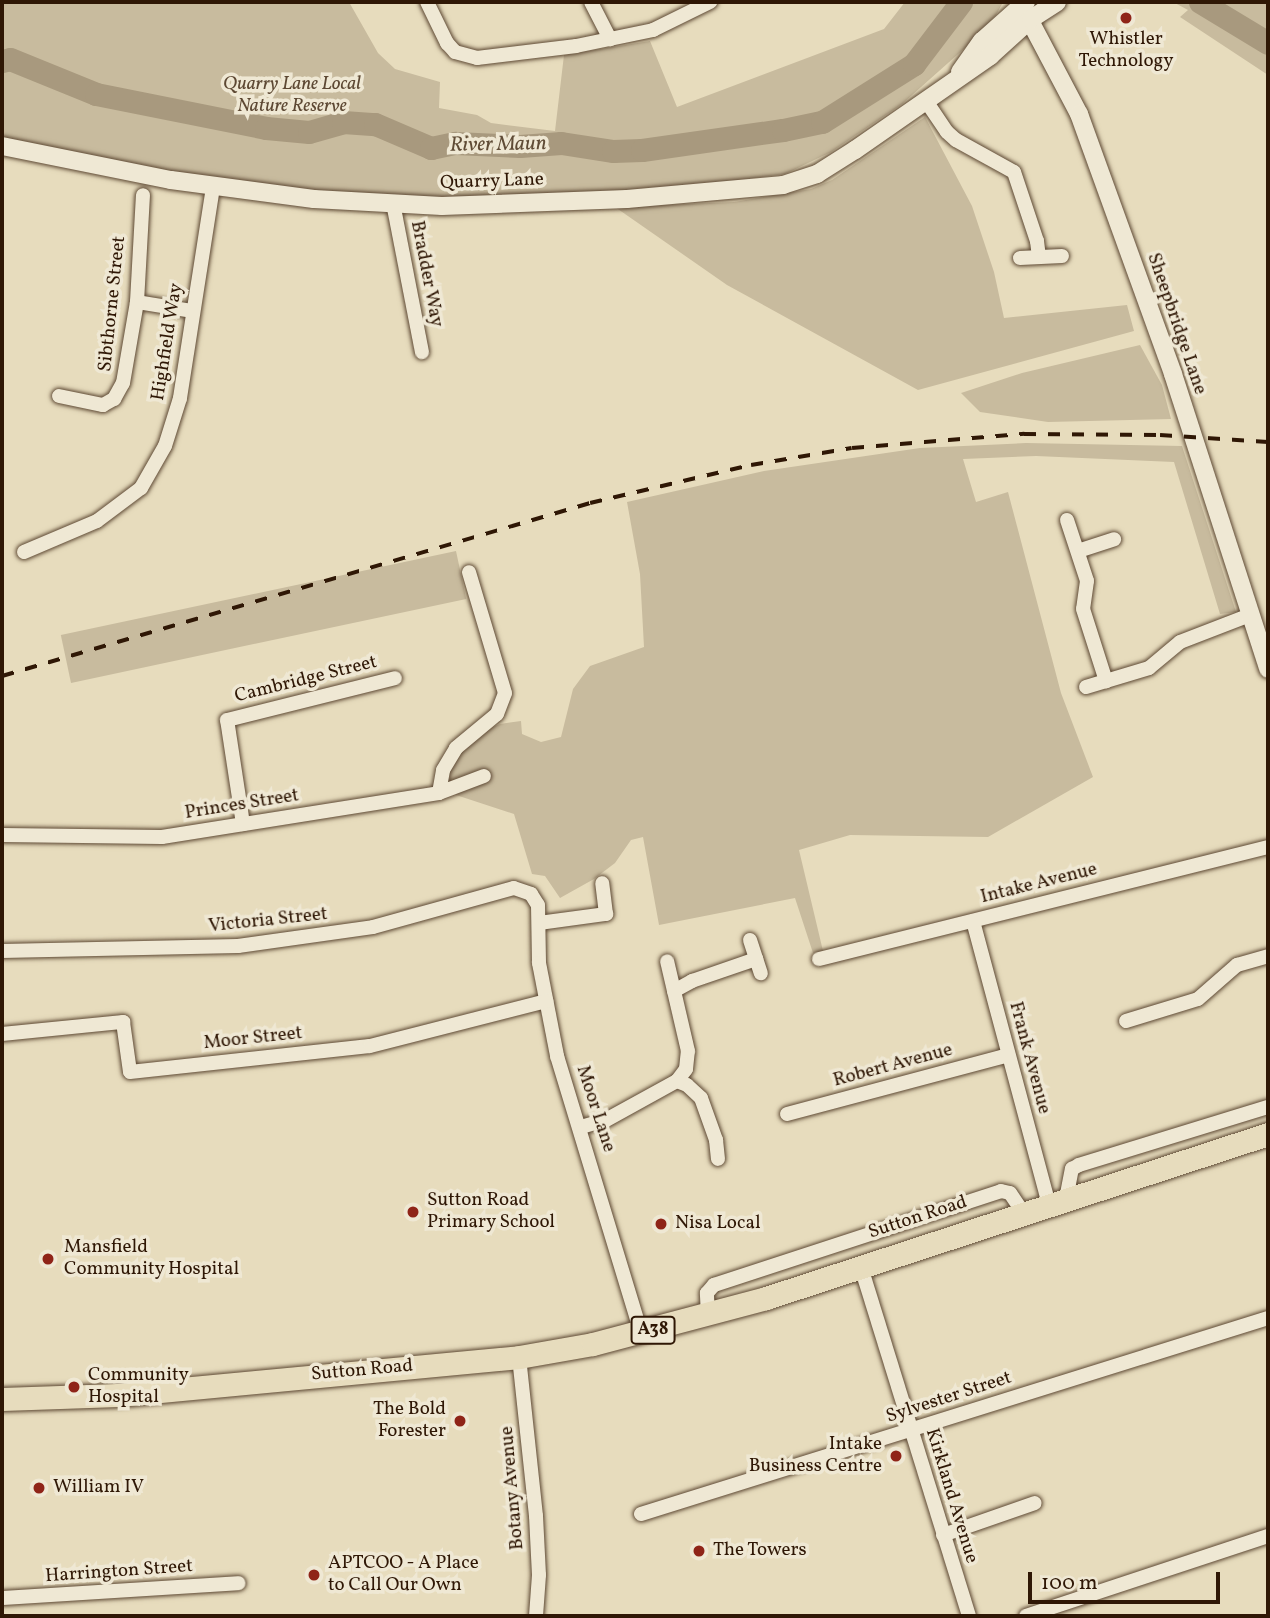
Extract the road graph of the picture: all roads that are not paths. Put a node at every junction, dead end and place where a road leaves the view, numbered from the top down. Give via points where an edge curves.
1 (427, 2) edge
2 (591, 2) edge
3 (710, 2) edge
4 (1057, 2) edge
5 (1025, 7) edge
6 (610, 39) junction
7 (926, 101) junction
8 (2, 146) edge
9 (213, 187) junction
10 (143, 195) dead end
11 (393, 203) junction
12 (1062, 256) dead end
13 (1039, 257) junction
14 (1020, 258) dead end
15 (136, 302) junction
16 (192, 311) junction
17 (422, 352) dead end
18 (59, 396) dead end
19 (1067, 520) dead end
20 (1114, 539) dead end
21 (1078, 551) junction
22 (24, 552) dead end
23 (470, 572) dead end
24 (1250, 615) junction
25 (1268, 669) edge
26 (395, 678) dead end
27 (1106, 681) junction
28 (1086, 687) dead end
29 (484, 776) dead end
30 (439, 793) junction
31 (243, 824) junction
32 (2, 835) edge
33 (1268, 847) edge
34 (602, 883) dead end
35 (531, 894) joint
36 (973, 921) junction
37 (539, 923) junction
38 (750, 940) dead end
39 (2, 951) edge
40 (1268, 956) edge
41 (819, 959) dead end
42 (667, 961) dead end
43 (674, 991) junction
44 (546, 1001) junction
45 (1126, 1021) dead end
46 (2, 1034) edge
47 (1009, 1055) junction
48 (677, 1081) junction
49 (1268, 1107) edge
50 (787, 1114) dead end
51 (581, 1127) junction
52 (1268, 1134) edge
53 (718, 1159) dead end
54 (1058, 1202) junction
55 (1023, 1212) junction
56 (861, 1267) junction
57 (708, 1315) junction
58 (1268, 1318) edge
59 (641, 1333) junction
60 (519, 1357) junction
61 (7, 1399) edge
62 (910, 1431) junction
63 (1035, 1503) dead end
64 (641, 1514) dead end
65 (943, 1535) junction
66 (1268, 1536) edge
67 (239, 1583) dead end
68 (2, 1598) edge
69 (536, 1616) edge
70 (968, 1616) edge
71 (1026, 1616) edge

1 - 6 street via 447,43 466,57
2 - 6 street
3 - 6 street via 653,30
4 - 5 street, Quarry Lane
5 - 7 street, Quarry Lane via 977,47 956,78
5 - 24 street, Sheepbridge Lane via 1079,114 1162,342
7 - 11 street, Quarry Lane via 817,174 783,185 627,199 442,206
7 - 13 street via 956,140 1014,172
8 - 9 street, Quarry Lane
9 - 11 street, Quarry Lane
9 - 16 street, Highfield Way
10 - 15 street, Sibthorne Street
11 - 17 street, Bradder Way
12 - 13 street
13 - 14 street
15 - 16 street
15 - 18 street, Sibthorne Street via 124,383 114,399 103,405
16 - 22 street, Highfield Way via 180,398 165,446 141,488 96,522
19 - 21 street
20 - 21 street
21 - 27 street via 1087,581 1083,609
23 - 30 street via 505,694 497,714 456,748 443,770
24 - 25 street, Sheepbridge Lane
24 - 27 street via 1180,642 1149,668
26 - 31 street, Cambridge Street via 227,720
27 - 28 street
29 - 30 street, Princes Street
30 - 31 street, Princes Street
31 - 32 street, Princes Street via 162,837
33 - 36 street, Intake Avenue
34 - 37 street via 606,914
35 - 37 street, Moor Lane via 538,905
35 - 39 street, Victoria Street via 514,888 373,927 251,944
36 - 41 street, Intake Avenue
36 - 47 street, Frank Avenue
37 - 44 street, Moor Lane
38 - 43 street via 759,966 692,981
40 - 45 street via 1237,965 1198,999
42 - 43 street
43 - 48 street via 688,1051
44 - 46 street, Moor Street via 370,1046 130,1072 123,1022
44 - 51 street, Moor Lane via 557,1056
47 - 50 street, Robert Avenue
47 - 54 street, Frank Avenue
48 - 51 street via 606,1120
48 - 53 street via 701,1098 722,1137
49 - 54 street via 1079,1165 1072,1169
51 - 59 street, Moor Lane
52 - 54 highway, Sutton Road / A38
54 - 55 highway, Sutton Road / A38
55 - 56 highway, Sutton Road / A38
55 - 57 street, Sutton Road via 1010,1193 1001,1191 714,1284 708,1293
56 - 57 highway, Sutton Road / A38
56 - 62 street, Kirkland Avenue
57 - 59 highway, Sutton Road / A38
58 - 62 street, Sylvester Street
59 - 60 highway, Sutton Road / A38
60 - 61 highway, Sutton Road / A38 via 118,1395
60 - 69 street, Botany Avenue via 536,1516
62 - 64 street, Sylvester Street
62 - 65 street, Kirkland Avenue
63 - 65 street
65 - 70 street, Kirkland Avenue
66 - 71 street
67 - 68 street, Harrington Street

